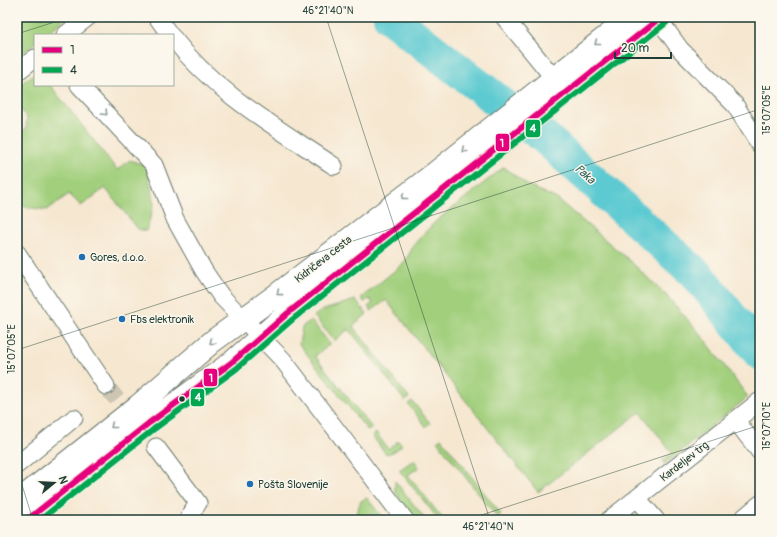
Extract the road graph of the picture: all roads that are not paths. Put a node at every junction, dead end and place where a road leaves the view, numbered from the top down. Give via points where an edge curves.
1 (88, 17) edge
2 (157, 17) edge
3 (504, 17) edge
4 (630, 17) edge
5 (659, 18) edge
6 (65, 34) edge
7 (169, 34) edge
8 (177, 44) edge
9 (34, 59) edge
10 (17, 72) edge
11 (80, 86) edge
12 (560, 86) junction
13 (500, 133) junction
14 (760, 145) edge
15 (334, 166) dead end
16 (17, 253) edge
17 (244, 319) junction
18 (261, 337) junction
19 (106, 386) tunnel mouth
20 (760, 401) edge
21 (74, 418) dead end
22 (736, 421) junction
23 (156, 447) tunnel mouth
24 (760, 452) edge
25 (17, 465) edge
26 (637, 498) junction
27 (17, 502) edge
28 (760, 504) edge
29 (27, 520) edge
30 (193, 520) edge
31 (405, 520) edge
32 (609, 520) edge
33 (656, 520) edge
34 (741, 520) edge

1 - 6 street
2 - 7 street
3 - 12 street
4 -> 12 main road, Kidričeva cesta
5 - 12 main road, Kidričeva cesta
5 - 14 street via 680,49 735,105
8 - 15 street via 234,99
9 - 10 street
11 -> 17 street via 154,165 175,219 204,271 221,296
12 - 13 main road, Kidričeva cesta
13 -> 17 main road, Kidričeva cesta via 435,173
13 - 18 main road, Kidričeva cesta
16 - 19 street
17 - 18 street
17 -> 27 main road, Kidričeva cesta via 213,341 138,406
18 - 29 main road, Kidričeva cesta
18 - 31 street via 283,360
20 - 22 street, Kardeljev trg
21 - 25 street
22 - 24 street
22 - 26 street, Kardeljev trg
23 - 30 street via 198,503 190,516
26 - 32 street, Kardeljev trg
26 - 33 street
28 - 34 street

